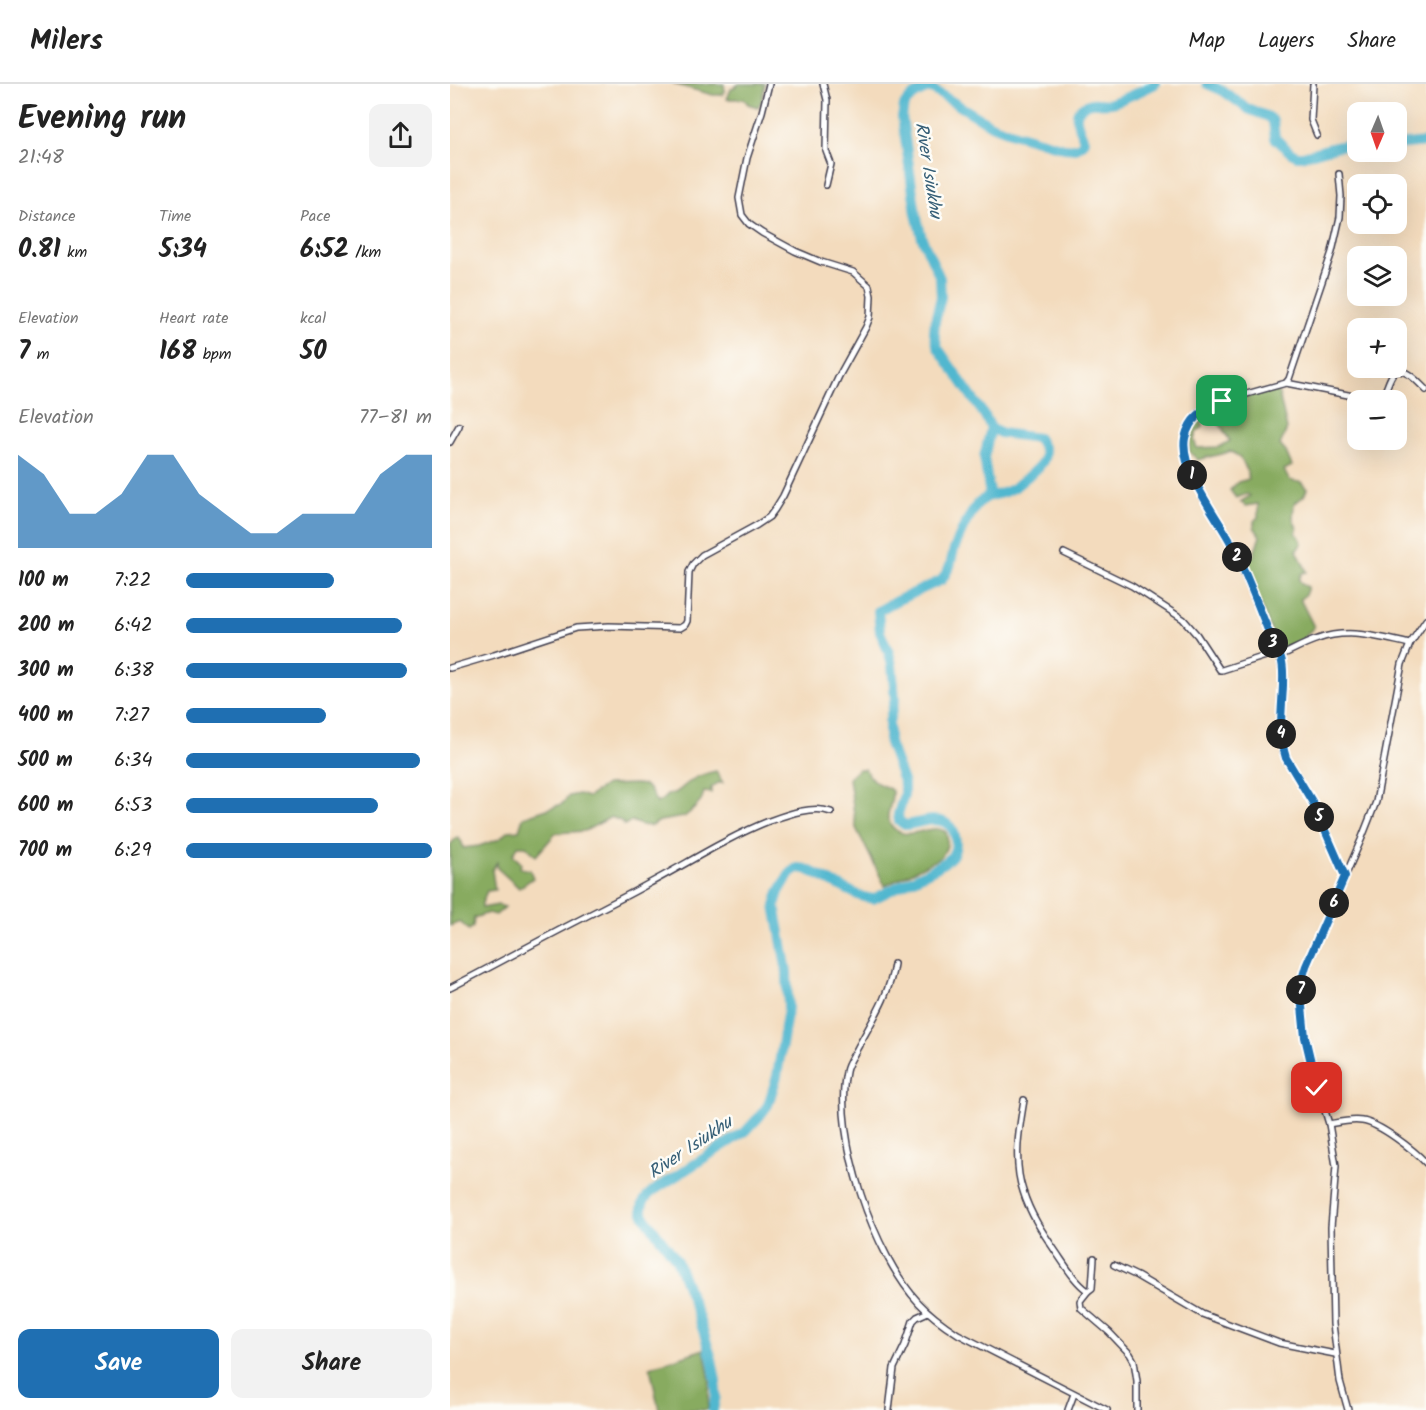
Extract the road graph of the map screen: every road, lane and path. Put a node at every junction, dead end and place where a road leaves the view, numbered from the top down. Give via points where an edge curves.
1 (769, 84) edge
2 (824, 84) edge
3 (1313, 84) edge
4 (1317, 135) dead end
5 (1339, 174) dead end
6 (825, 185) dead end
7 (1286, 383) junction
8 (1386, 390) edge
9 (1426, 390) edge
10 (1347, 394) edge
11 (459, 426) dead end
12 (450, 442) edge
13 (1064, 554) dead end
14 (1426, 620) edge
15 (1410, 644) junction
16 (1279, 654) junction
17 (450, 668) edge
18 (831, 812) dead end
19 (1345, 876) junction
20 (894, 964) dead end
21 (450, 988) edge
22 (1024, 1100) dead end
23 (1329, 1124) junction
24 (1426, 1163) edge
25 (1094, 1258) dead end
26 (1114, 1265) dead end
27 (1088, 1291) junction
28 (928, 1312) junction
29 (1335, 1354) junction
30 (1074, 1394) junction
31 (889, 1410) edge
32 (1068, 1410) edge
33 (1107, 1410) edge
34 (1137, 1410) edge
35 (1348, 1410) edge

1 - 17 street via 747,158 739,198 742,215 762,234 795,251 853,272 868,286 871,296 868,323 783,496 769,517 693,564 689,572 686,625 576,628
2 - 6 street via 826,151 831,164
3 - 4 street via 1311,120
5 - 7 street via 1340,217 1332,252
7 - 10 street
7 - 16 street via 1222,401 1200,412 1188,427 1185,440 1192,475 1232,545
8 - 9 street via 1398,371 1414,378
11 - 12 street
13 - 16 street via 1132,586 1183,620 1220,670
14 - 15 street
15 - 16 street via 1356,633 1338,634
15 - 19 street via 1402,664 1376,802
16 - 19 street via 1283,674 1283,750 1313,803
18 - 21 street via 791,814 738,835
19 - 23 street via 1300,986 1305,1037
20 - 28 street via 885,996 846,1070 846,1126 867,1213 902,1281
22 - 27 street via 1018,1152 1022,1190 1043,1233
23 - 24 street via 1365,1121 1393,1136
23 - 29 street via 1336,1166 1331,1227
25 - 27 street via 1092,1288
26 - 29 street via 1211,1318 1279,1342
27 - 34 street via 1080,1301 1081,1308 1122,1344 1134,1361
28 - 30 street via 958,1334
28 - 31 street via 913,1321 894,1368
29 - 35 street
30 - 32 street
30 - 33 street

